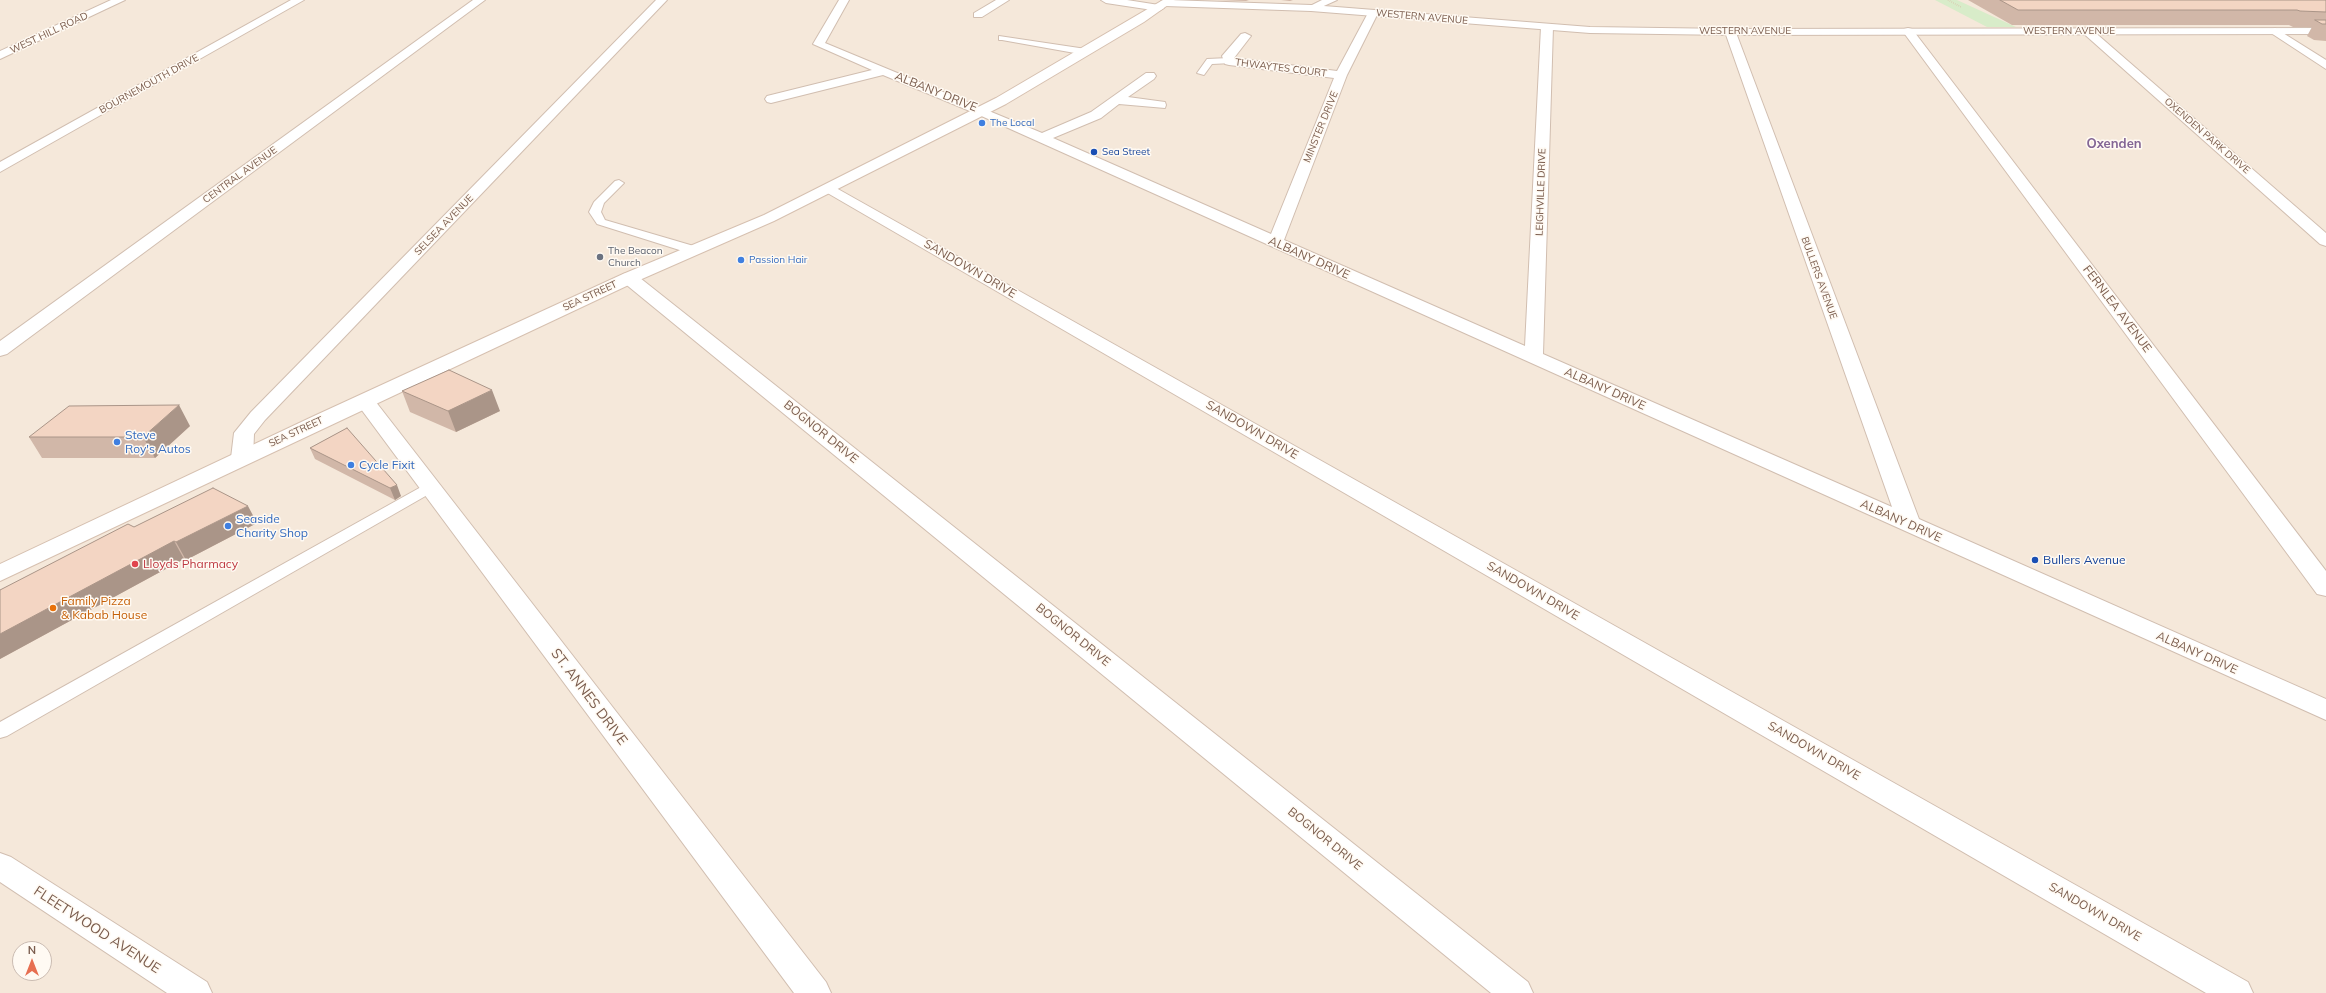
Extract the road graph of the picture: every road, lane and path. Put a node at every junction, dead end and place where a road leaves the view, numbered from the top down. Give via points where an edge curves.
1 (120, 0) edge
2 (299, 0) edge
3 (480, 0) edge
4 (662, 0) edge
5 (844, 0) edge
6 (1004, 0) edge
7 (1106, 0) edge
8 (1332, 0) edge
9 (1165, 4) edge
10 (1311, 8) junction
11 (1373, 13) junction
12 (965, 14) dead end
13 (978, 15) junction
14 (991, 17) dead end
15 (1547, 27) junction
16 (1908, 31) junction
17 (2087, 31) junction
18 (2275, 31) junction
19 (2326, 31) edge
20 (1731, 32) junction
21 (1245, 36) dead end
22 (1002, 38) dead end
23 (1086, 52) junction
24 (0, 55) edge
25 (1229, 61) junction
26 (2326, 65) edge
27 (883, 71) junction
28 (1201, 74) dead end
29 (1341, 75) junction
30 (1150, 76) dead end
31 (1118, 100) junction
32 (1160, 105) dead end
33 (785, 106) dead end
34 (982, 111) junction
35 (1040, 138) junction
36 (0, 168) edge
37 (619, 183) dead end
38 (829, 188) junction
39 (2326, 241) edge
40 (1275, 243) junction
41 (693, 250) junction
42 (629, 278) junction
43 (0, 350) edge
44 (1534, 358) junction
45 (365, 401) junction
46 (242, 458) junction
47 (430, 487) junction
48 (1909, 524) junction
49 (0, 573) edge
50 (2326, 588) edge
51 (2326, 710) edge
52 (0, 731) edge
53 (0, 866) edge
54 (195, 993) edge
55 (814, 993) edge
56 (1516, 993) edge
57 (2236, 993) edge

1 - 24 street, WEST HILL ROAD
2 - 36 street, BOURNEMOUTH DRIVE
3 - 43 street, CENTRAL AVENUE
4 - 46 street, SELSEA AVENUE via 258,416 244,433
5 - 27 street, ALBANY DRIVE via 819,44
6 - 13 street
7 - 9 street, WESTERN AVENUE
8 - 10 street
9 - 10 street, WESTERN AVENUE
9 - 23 street, SEA STREET
10 - 11 street, WESTERN AVENUE
11 - 15 street, WESTERN AVENUE
11 - 29 street, MINSTER DRIVE
12 - 13 street
13 - 14 street
15 - 20 street, WESTERN AVENUE
15 - 44 street, LEIGHVILLE DRIVE
16 - 17 street, WESTERN AVENUE
16 - 20 street, WESTERN AVENUE
16 - 50 street, FERNLEA AVENUE
17 - 18 street, WESTERN AVENUE
17 - 39 street, OXENDEN PARK DRIVE
18 - 19 street, WESTERN AVENUE
18 - 26 street
20 - 48 street, BULLERS AVENUE
21 - 25 street, THWAYTES COURT via 1228,56
22 - 23 lane
23 - 34 street, SEA STREET
25 - 28 lane via 1210,61
25 - 29 street, THWAYTES COURT
27 - 33 street, ALBANY DRIVE via 765,96
27 - 34 street, ALBANY DRIVE
29 - 40 street, MINSTER DRIVE
30 - 31 street
31 - 32 street
31 - 35 street via 1096,115
34 - 35 street, ALBANY DRIVE
34 - 38 street, SEA STREET
35 - 40 street, ALBANY DRIVE
37 - 41 lane via 599,202 596,212 601,222
38 - 41 street, SEA STREET via 769,218
38 - 57 street, SANDOWN DRIVE
40 - 44 street, ALBANY DRIVE
41 - 42 street, SEA STREET
42 - 45 street, SEA STREET
42 - 56 street, BOGNOR DRIVE
44 - 48 street, ALBANY DRIVE
45 - 46 street, SEA STREET
45 - 47 street, ST. ANNES DRIVE
46 - 49 street, SEA STREET
47 - 52 lane
47 - 55 street, ST. ANNES DRIVE
48 - 51 street, ALBANY DRIVE
53 - 54 street, FLEETWOOD AVENUE

